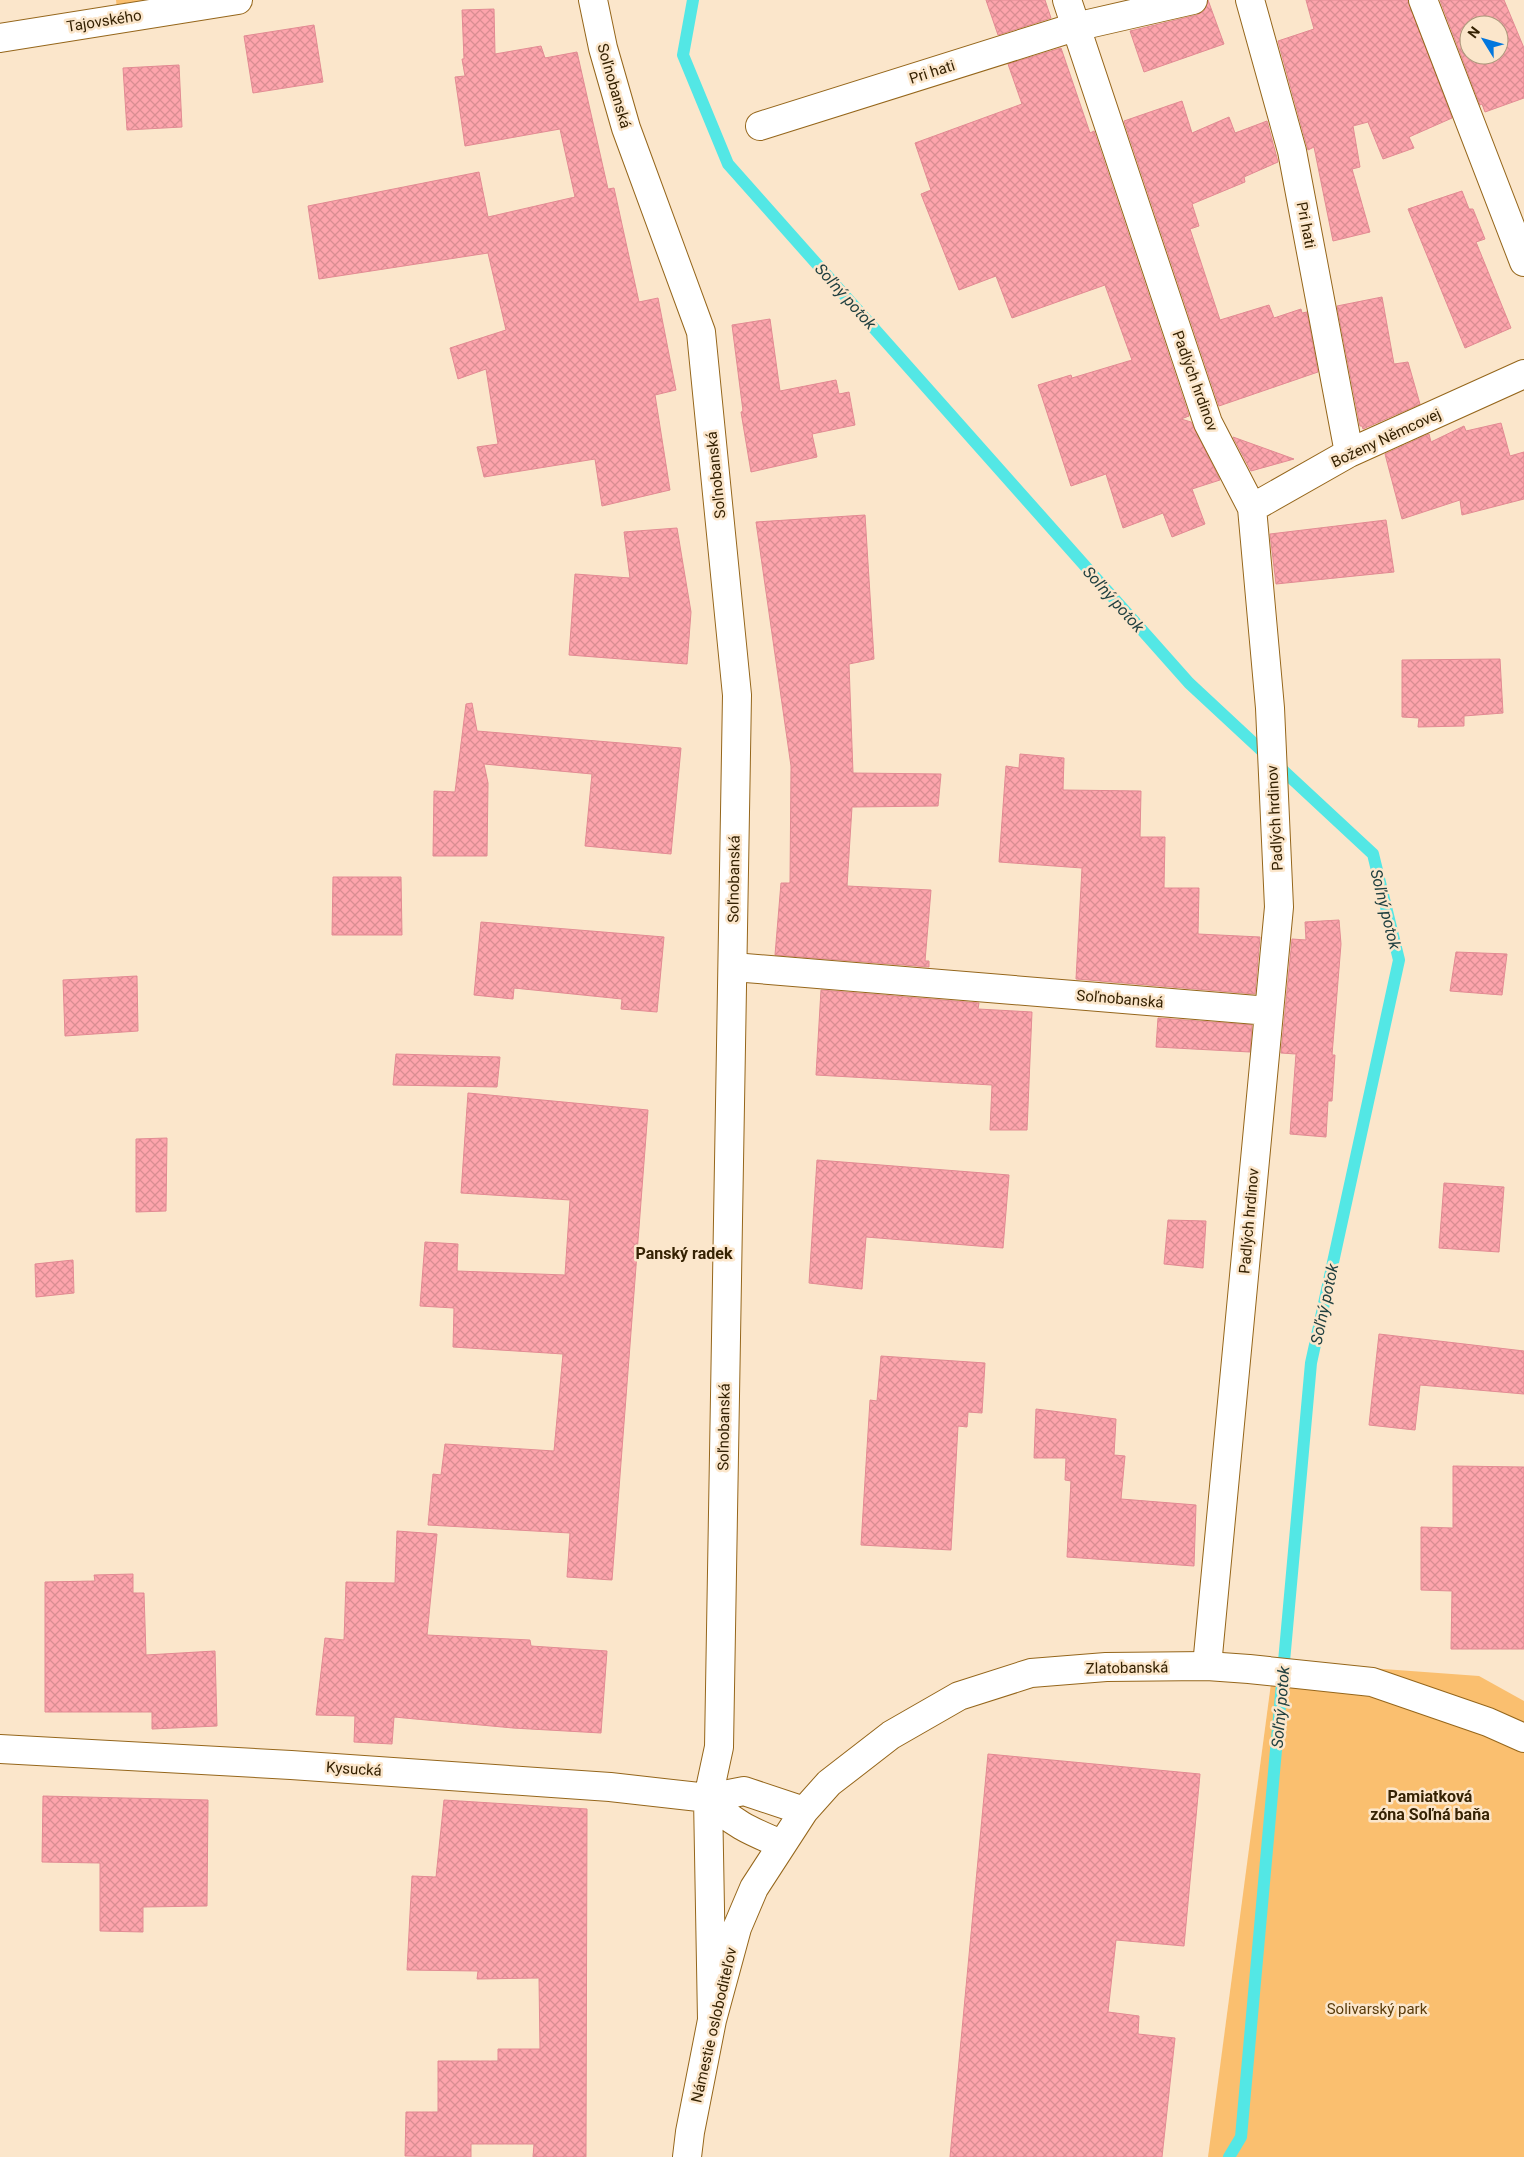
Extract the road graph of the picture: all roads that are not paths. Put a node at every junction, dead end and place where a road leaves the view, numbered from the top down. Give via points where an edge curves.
1 (238, 0) edge
2 (593, 0) edge
3 (1067, 0) edge
4 (1193, 0) edge
5 (1250, 0) edge
6 (1423, 0) edge
7 (1075, 27) junction
8 (0, 38) edge
9 (760, 126) dead end
10 (1524, 262) edge
11 (1524, 374) edge
12 (1349, 453) junction
13 (1252, 508) junction
14 (733, 967) junction
15 (1269, 1010) junction
16 (1207, 1666) junction
17 (1524, 1738) edge
18 (0, 1749) edge
19 (708, 1798) junction
20 (804, 1810) junction
21 (780, 1844) junction
22 (712, 2020) junction
23 (687, 2157) edge

1 - 8 street, Tajovského
2 - 14 street, Soľnobanská via 626,128 701,332 737,695
3 - 7 street, Padlých hrdinov
4 - 7 street, Pri hati
5 - 12 street, Pri hati via 1292,151
6 - 10 street
7 - 9 street, Pri hati
7 - 13 street, Padlých hrdinov via 1208,423
11 - 12 street, Boženy Němcovej
12 - 13 street, Boženy Němcovej
13 - 15 street, Padlých hrdinov via 1270,708 1279,907
14 - 15 street, Soľnobanská
14 - 19 street, Soľnobanská via 719,1747
15 - 16 street, Padlých hrdinov
16 - 17 street, Zlatobanská via 1372,1682 1488,1722
16 - 20 street, Zlatobanská via 1106,1667 1031,1673 959,1696 863,1755 829,1783
18 - 19 street, Kysucká via 610,1786
19 - 20 street, Kysucká via 744,1791
19 - 21 street via 723,1815 738,1825
19 - 22 street, Soľnobanská
20 - 21 street, Zlatobanská
21 - 22 street, Námestie osloboditeľov via 754,1888 737,1928
22 - 23 street, Námestie osloboditeľov

